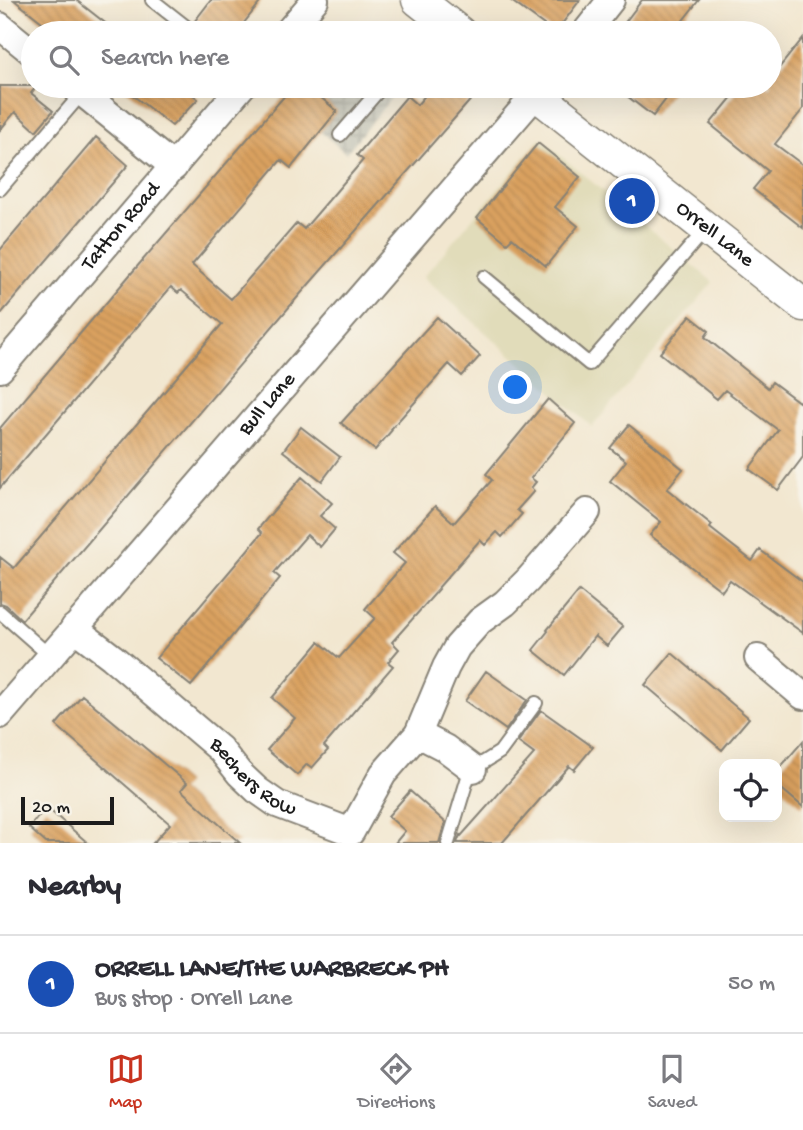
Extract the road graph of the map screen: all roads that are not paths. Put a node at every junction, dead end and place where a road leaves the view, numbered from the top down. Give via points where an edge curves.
1 (152, 0) edge
2 (418, 0) edge
3 (611, 0) edge
4 (179, 21) edge
5 (445, 21) edge
6 (594, 21) edge
7 (0, 26) edge
8 (21, 43) edge
9 (71, 98) edge
10 (89, 98) edge
11 (232, 98) edge
12 (372, 98) edge
13 (527, 98) edge
14 (546, 98) edge
15 (340, 135) dead end
16 (174, 167) junction
17 (0, 189) edge
18 (706, 229) junction
19 (484, 277) dead end
20 (803, 305) edge
21 (0, 369) edge
22 (587, 512) dead end
23 (0, 612) edge
24 (74, 628) junction
25 (50, 656) junction
26 (758, 659) dead end
27 (803, 696) edge
28 (536, 703) dead end
29 (0, 715) edge
30 (418, 734) junction
31 (472, 769) junction
32 (448, 843) edge

1 - 4 lane
2 - 5 street
3 - 6 street
7 - 8 street
9 - 17 lane
10 - 16 street
11 - 16 street, Tatton Road
12 - 15 lane
13 - 24 street, Bull Lane
14 - 18 street, Orrell Lane
16 - 21 street, Tatton Road
18 - 19 lane via 589,364
18 - 20 street, Orrell Lane
22 - 30 street, Bechers Row via 528,580 457,647
23 - 25 lane
24 - 25 street, Bull Lane
24 - 30 street, Bechers Row via 220,749 257,790 278,804 351,832 383,774
25 - 29 street, Bull Lane
26 - 27 street
28 - 31 lane via 500,752
30 - 31 street
31 - 32 lane

